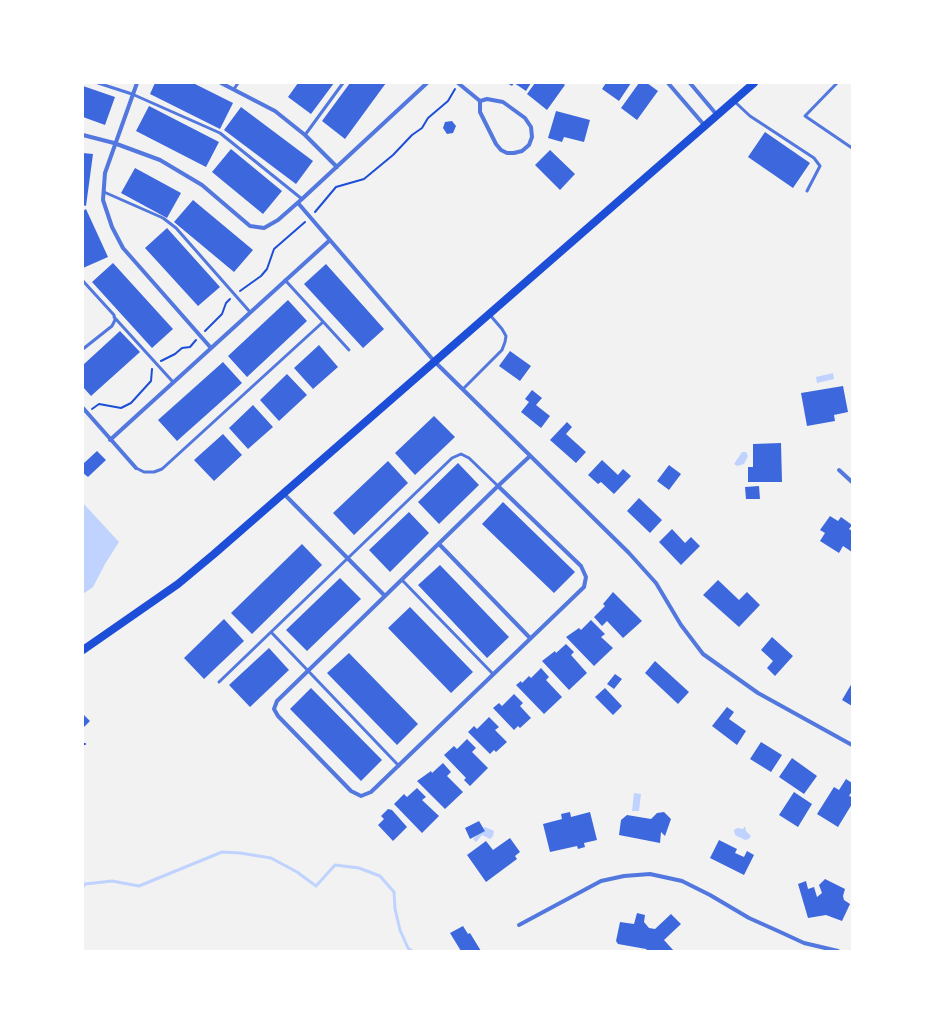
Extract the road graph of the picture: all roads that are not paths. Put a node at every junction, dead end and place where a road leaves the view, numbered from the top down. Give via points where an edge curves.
1 (98, 83) edge
2 (136, 83) edge
3 (221, 83) edge
4 (238, 83) edge
5 (343, 83) edge
6 (427, 83) edge
7 (458, 83) edge
8 (668, 83) edge
9 (690, 83) edge
10 (754, 83) edge
11 (837, 83) edge
12 (234, 89) junction
13 (132, 94) junction
14 (480, 101) junction
15 (734, 101) junction
16 (717, 115) junction
17 (705, 126) junction
18 (83, 135) edge
19 (305, 135) junction
20 (114, 143) junction
21 (852, 148) edge
22 (337, 167) junction
23 (807, 191) dead end
24 (104, 192) junction
25 (300, 201) junction
26 (330, 240) junction
27 (285, 280) junction
28 (83, 281) edge
29 (250, 312) junction
30 (489, 314) junction
31 (114, 317) junction
32 (323, 322) junction
33 (211, 348) junction
34 (83, 349) edge
35 (349, 350) dead end
36 (435, 362) junction
37 (173, 382) junction
38 (463, 389) junction
39 (83, 408) edge
40 (110, 440) junction
41 (530, 456) junction
42 (136, 468) joint
43 (839, 470) dead end
44 (852, 482) edge
45 (498, 486) junction
46 (284, 494) junction
47 (439, 544) junction
48 (348, 559) junction
49 (402, 580) junction
50 (385, 596) junction
51 (271, 632) junction
52 (530, 638) junction
53 (83, 650) edge
54 (308, 671) junction
55 (493, 674) junction
56 (218, 682) dead end
57 (852, 745) edge
58 (399, 766) junction
59 (519, 925) dead end
60 (838, 951) edge

1 - 13 lane
2 - 13 street
3 - 12 street
4 - 12 lane
5 - 19 lane
6 - 22 street
7 - 14 street
8 - 17 street
9 - 16 street
10 - 15 main road
11 - 21 lane via 805,116
12 - 19 street via 275,111
13 - 20 street
13 - 25 lane via 220,133
14 - 14 street via 480,112 501,150 514,153 529,145 532,137 531,127 526,118 495,99
15 - 16 main road
15 - 23 lane via 750,116 814,158 820,166
16 - 17 main road
17 - 30 main road
18 - 20 street
19 - 22 street
20 - 24 street via 105,174
20 - 25 street via 160,160 202,185 250,226 264,228
22 - 25 street
24 - 29 lane via 163,218 176,228
24 - 33 street via 103,200 112,227 123,248
25 - 26 street
26 - 27 street
26 - 36 street
27 - 29 street
27 - 32 lane
28 - 31 lane
29 - 33 street
30 - 36 main road
30 - 38 lane via 502,329 506,336 505,342 502,350
31 - 34 lane via 112,326
31 - 37 lane
32 - 35 lane
32 - 42 lane via 162,469 149,472
33 - 37 street
36 - 38 street
36 - 46 main road
37 - 40 street
38 - 41 street
39 - 40 street
40 - 42 street
41 - 45 street
41 - 57 street via 656,583 681,625 703,654 758,693
43 - 44 street
45 - 47 street
45 - 48 lane via 470,458 461,454 452,458
45 - 52 street via 580,566 586,577 584,587
46 - 48 street
46 - 53 main road via 178,584
47 - 49 street
47 - 52 street
48 - 50 street
48 - 51 lane
49 - 50 street
49 - 55 lane
50 - 54 street
51 - 54 lane
51 - 56 lane
52 - 55 street
54 - 58 lane
54 - 58 street via 277,701 274,709 278,716 351,791 361,796 371,792
55 - 58 street
59 - 60 street via 601,881 650,874 682,881 748,918 804,943

